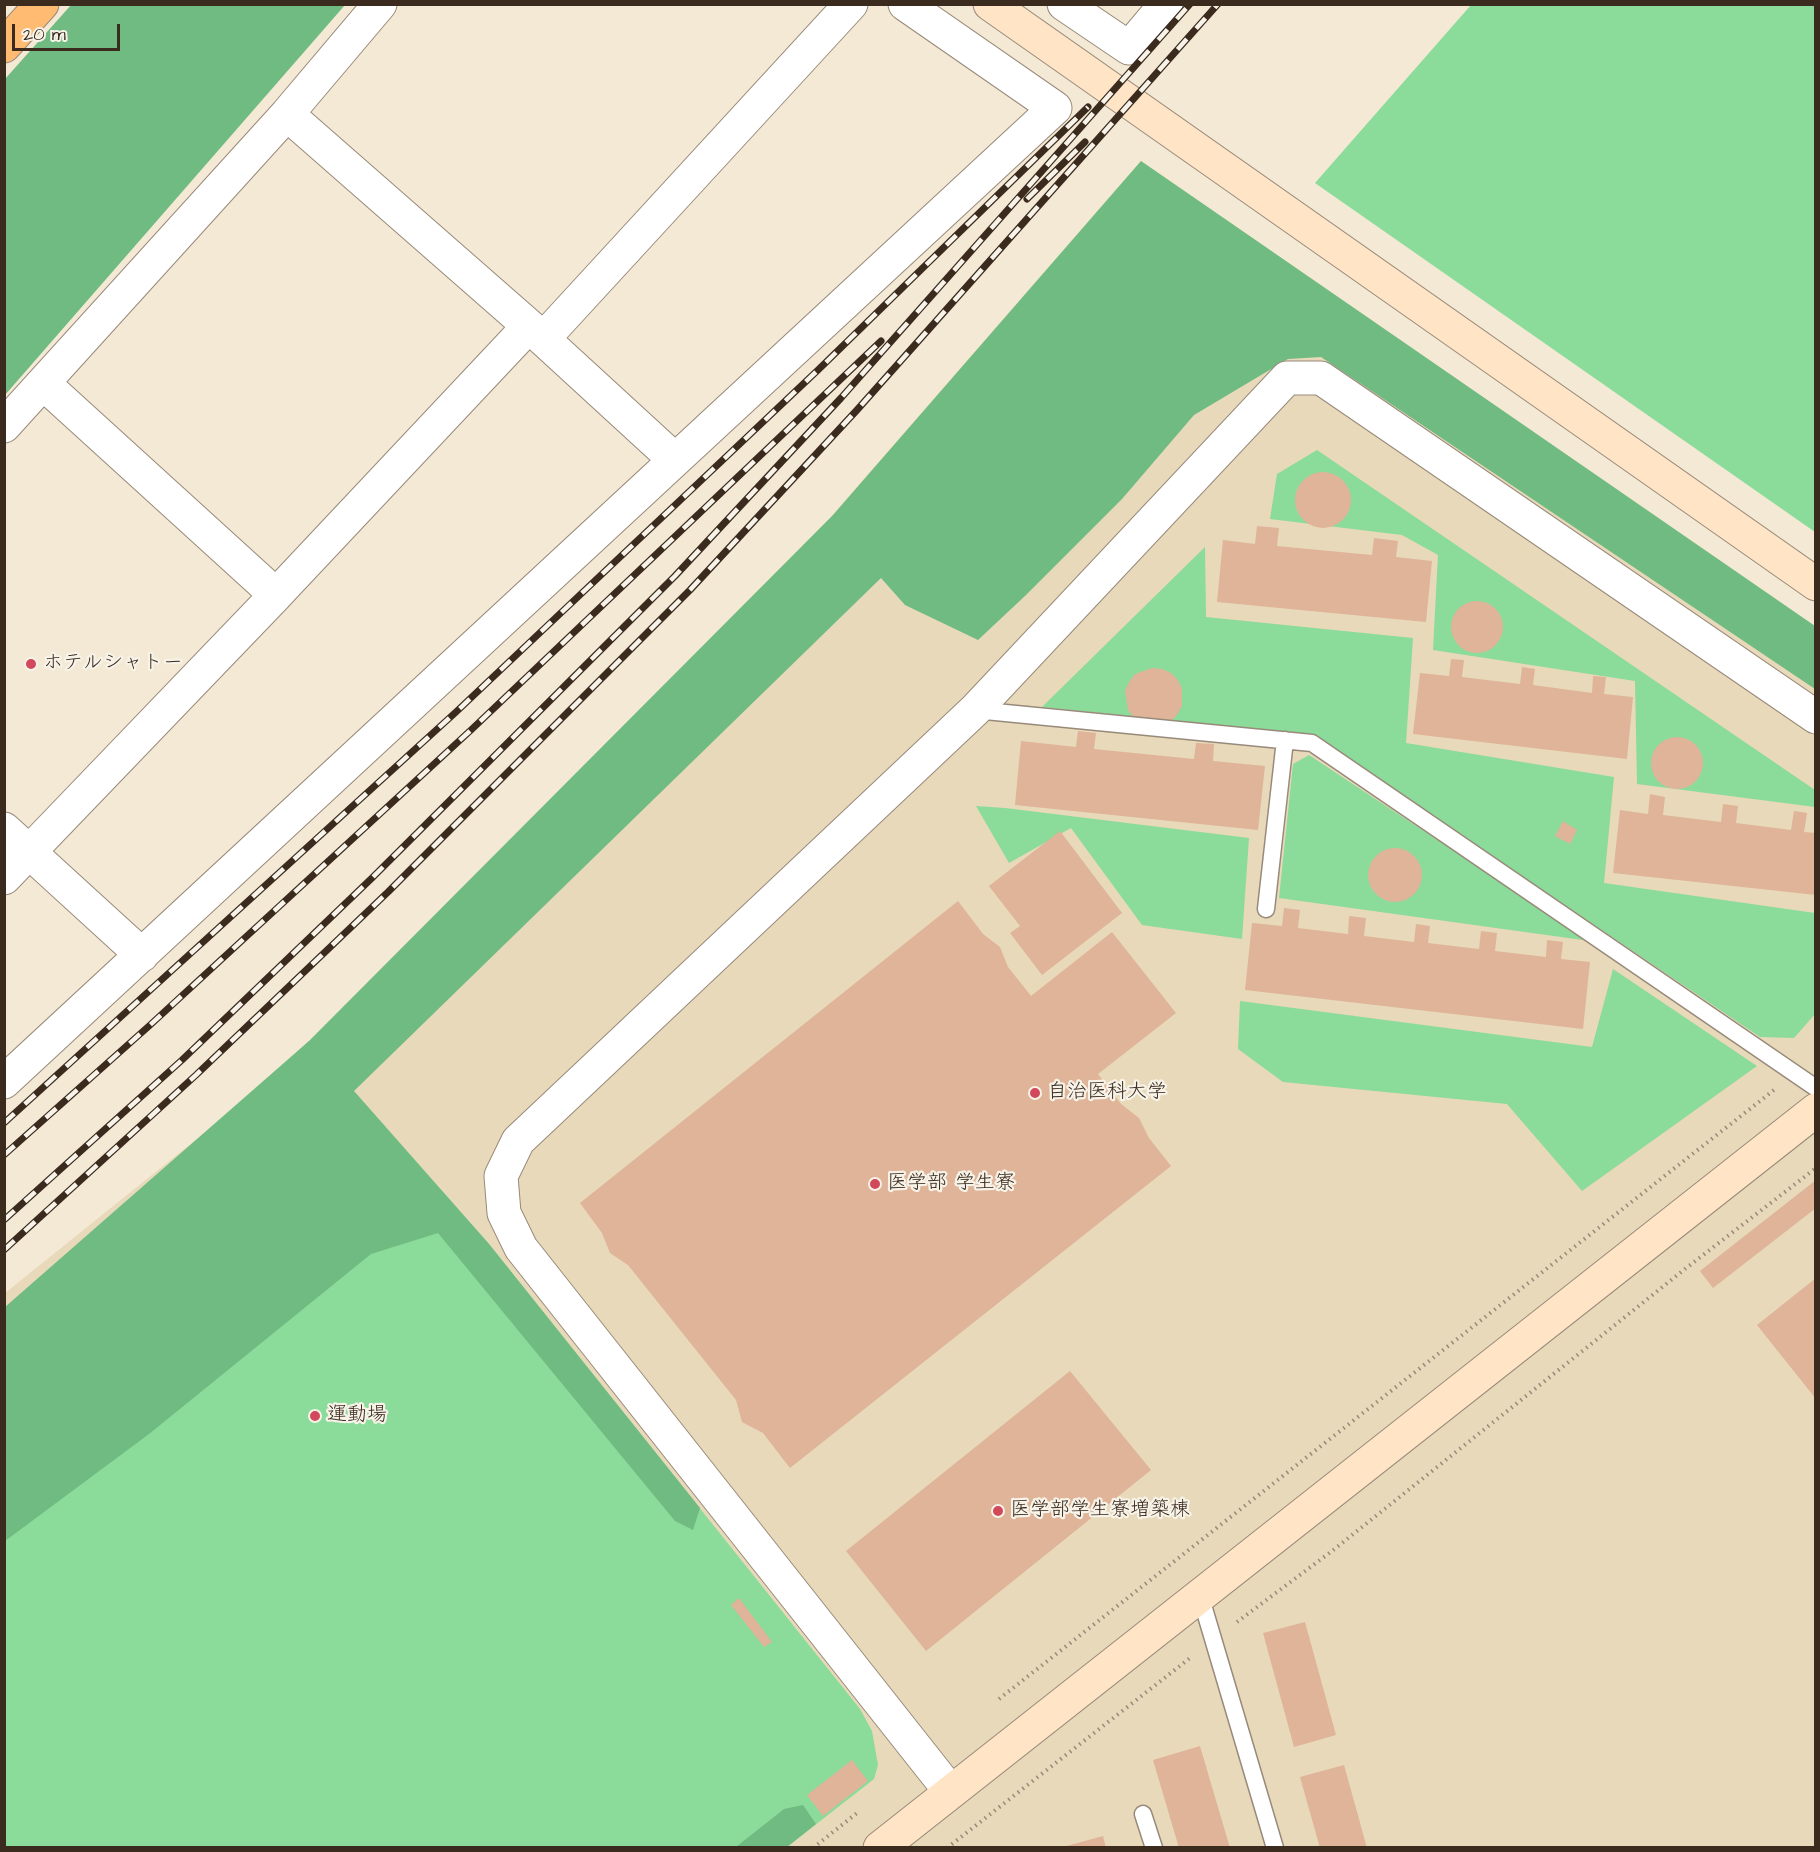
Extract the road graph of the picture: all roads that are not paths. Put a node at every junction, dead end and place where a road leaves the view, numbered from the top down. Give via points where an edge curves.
1 (42, 4) edge
2 (380, 4) edge
3 (851, 4) edge
4 (905, 4) edge
5 (990, 4) edge
6 (1064, 4) edge
7 (1166, 4) edge
8 (4, 46) edge
9 (287, 114) junction
10 (536, 333) junction
11 (44, 383) junction
12 (4, 426) edge
13 (675, 460) junction
14 (1815, 584) edge
15 (276, 595) junction
16 (975, 710) junction
17 (1815, 717) edge
18 (1285, 740) junction
19 (4, 829) edge
20 (29, 852) junction
21 (4, 878) edge
22 (1266, 909) dead end
23 (142, 955) junction
24 (4, 1082) edge
25 (1815, 1088) edge
26 (1815, 1110) edge
27 (1200, 1595) junction
28 (950, 1791) junction
29 (1143, 1814) dead end
30 (880, 1848) edge
31 (1154, 1848) edge
32 (1275, 1848) edge

1 - 8 highway
2 - 9 street
3 - 10 street
4 - 13 street via 1055,108
5 - 14 street
6 - 7 street via 1129,48
9 - 10 street
9 - 11 street
10 - 13 street
10 - 15 street
11 - 12 street
11 - 15 street
13 - 23 street
15 - 20 street
16 - 17 street via 1287,378 1321,378
16 - 18 lane
16 - 28 street via 518,1141 501,1176 504,1213 521,1248
18 - 22 lane
18 - 25 lane via 1312,743
19 - 20 street
20 - 21 street
20 - 23 street
23 - 24 street
26 - 27 street
27 - 28 street
27 - 32 lane
28 - 30 street
29 - 31 lane

